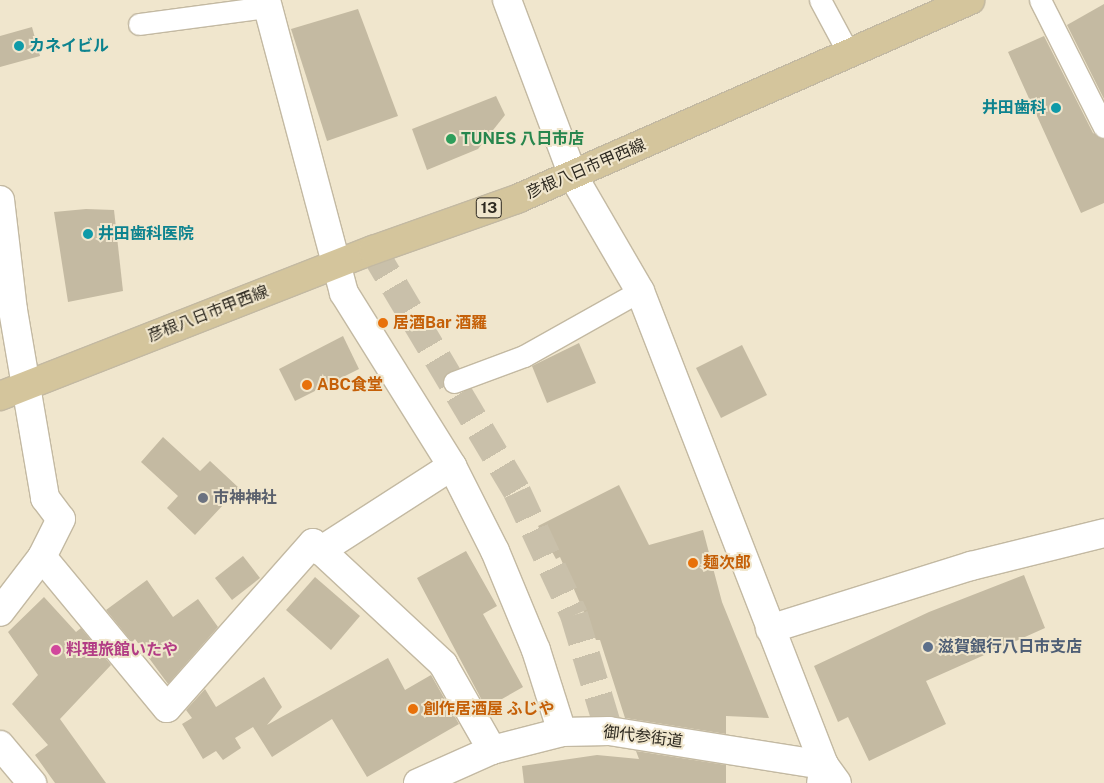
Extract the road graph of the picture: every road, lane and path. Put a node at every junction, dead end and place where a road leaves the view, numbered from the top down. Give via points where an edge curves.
1 (507, 0) edge
2 (820, 0) edge
3 (970, 0) edge
4 (1040, 0) edge
5 (267, 3) edge
6 (139, 24) dead end
7 (849, 54) junction
8 (1104, 127) edge
9 (573, 176) junction
10 (0, 200) edge
11 (336, 264) junction
12 (640, 291) junction
13 (454, 382) dead end
14 (27, 384) junction
15 (0, 396) edge
16 (452, 466) junction
17 (1104, 533) edge
18 (320, 551) junction
19 (42, 557) junction
20 (0, 612) edge
21 (770, 629) junction
22 (562, 732) junction
23 (0, 745) edge
24 (492, 750) junction
25 (827, 777) edge
26 (32, 783) edge
27 (418, 783) edge

1 - 9 street
2 - 7 lane
3 - 7 main road, 彦根八日市甲西線 / 13
4 - 8 lane
5 - 6 lane
5 - 11 street
7 - 9 main road, 彦根八日市甲西線 / 13
9 - 11 main road, 彦根八日市甲西線 / 13
9 - 12 street
10 - 14 street
11 - 14 main road, 彦根八日市甲西線 / 13
11 - 16 street via 351,305
12 - 13 lane via 524,356
12 - 21 street
14 - 15 main road, 彦根八日市甲西線 / 13
14 - 19 street via 45,498 61,519
16 - 18 street
16 - 22 street via 496,551 536,650
17 - 21 street via 972,566
18 - 19 street via 313,543 167,708
18 - 24 street via 443,664
19 - 20 street
21 - 25 street
22 - 24 street, 御代参街道
22 - 25 street, 御代参街道 via 609,731
23 - 26 street
24 - 27 street, 御代参街道

